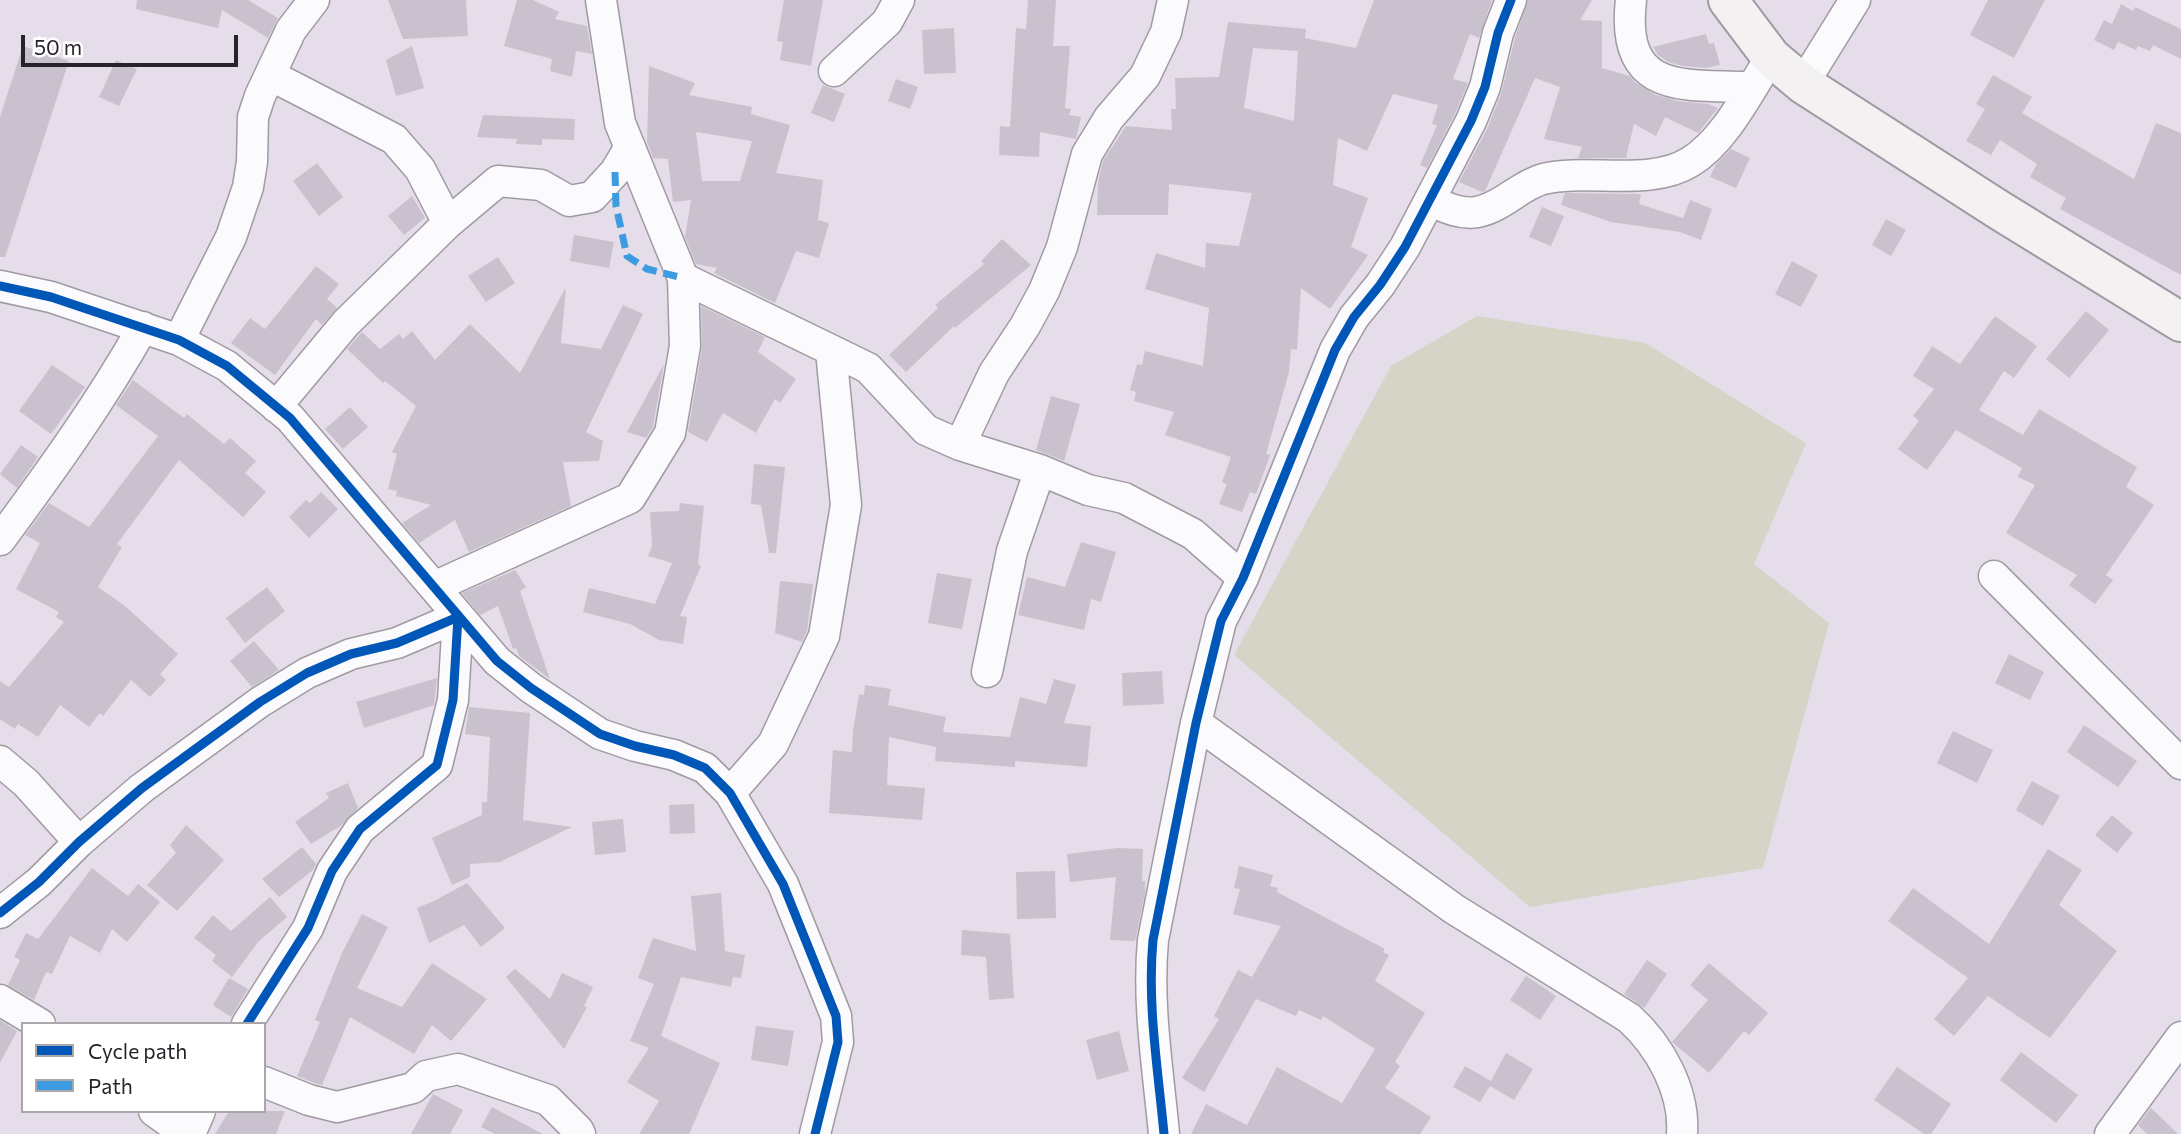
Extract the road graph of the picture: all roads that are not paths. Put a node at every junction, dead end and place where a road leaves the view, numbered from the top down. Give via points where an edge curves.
1 (314, 0) edge
2 (601, 0) edge
3 (899, 0) edge
4 (1173, 0) edge
5 (1511, 0) edge
6 (1630, 0) edge
7 (1728, 0) edge
8 (1855, 0) edge
9 (834, 71) dead end
10 (1761, 72) junction
11 (270, 75) junction
12 (1803, 84) junction
13 (630, 146) junction
14 (1430, 201) junction
15 (448, 223) junction
16 (682, 278) junction
17 (0, 286) edge
18 (2181, 322) edge
19 (143, 327) junction
20 (179, 340) junction
21 (831, 351) junction
22 (276, 407) junction
23 (960, 445) junction
24 (1040, 470) junction
25 (0, 540) edge
26 (1994, 576) dead end
27 (1243, 578) junction
28 (433, 587) junction
29 (458, 617) junction
30 (987, 672) dead end
31 (1196, 723) junction
32 (0, 761) edge
33 (2181, 764) edge
34 (730, 793) junction
35 (79, 842) junction
36 (0, 913) edge
37 (0, 1000) edge
38 (37, 1022) edge
39 (248, 1022) edge
40 (2181, 1037) edge
41 (266, 1083) edge
42 (157, 1113) edge
43 (199, 1113) edge
44 (188, 1134) edge
45 (580, 1134) edge
46 (815, 1134) edge
47 (1164, 1134) edge
48 (1682, 1134) edge
49 (2110, 1134) edge

1 - 11 street via 291,30
2 - 13 street via 620,122
3 - 9 street via 887,22
4 - 23 street via 1166,32 1145,76 1109,118 1087,154 1062,247 1044,291 994,373
5 - 14 street via 1485,87
6 - 10 street via 1632,45 1641,64 1657,78 1677,85
7 - 10 street
8 - 12 street
10 - 12 street
10 - 14 street via 1711,148 1688,164 1660,174 1540,180 1474,214 1454,212
11 - 15 street via 394,139 420,169
11 - 20 street via 253,117 253,162 231,237
12 - 18 street
13 - 15 street via 615,173 592,197 569,201 541,185 498,181
13 - 16 street
14 - 27 street via 1405,247 1335,350
15 - 22 street via 346,323
16 - 21 street
16 - 28 street via 685,346 670,433 631,498
17 - 19 street
19 - 20 street
19 - 25 street via 106,390
20 - 22 street via 227,366
21 - 23 street via 868,369 926,430
21 - 34 street via 846,505 824,636 773,744
22 - 28 street
23 - 24 street
24 - 27 street via 1088,490 1124,498 1193,534
24 - 30 street via 1012,551
26 - 33 street
27 - 31 street via 1221,621
28 - 29 street
29 - 34 street via 497,662 590,728 705,768
29 - 35 street via 307,673 142,788
29 - 39 street via 453,700 437,765 360,829 332,871 308,928
31 - 47 street via 1150,973
31 - 48 street via 1443,902 1629,1018 1646,1033 1669,1072
32 - 35 street
34 - 46 street via 783,884 836,1016 838,1042
35 - 36 street
37 - 38 street
40 - 49 street
41 - 45 street via 337,1107 413,1088 426,1076 458,1069 548,1100
42 - 44 street
43 - 44 street

